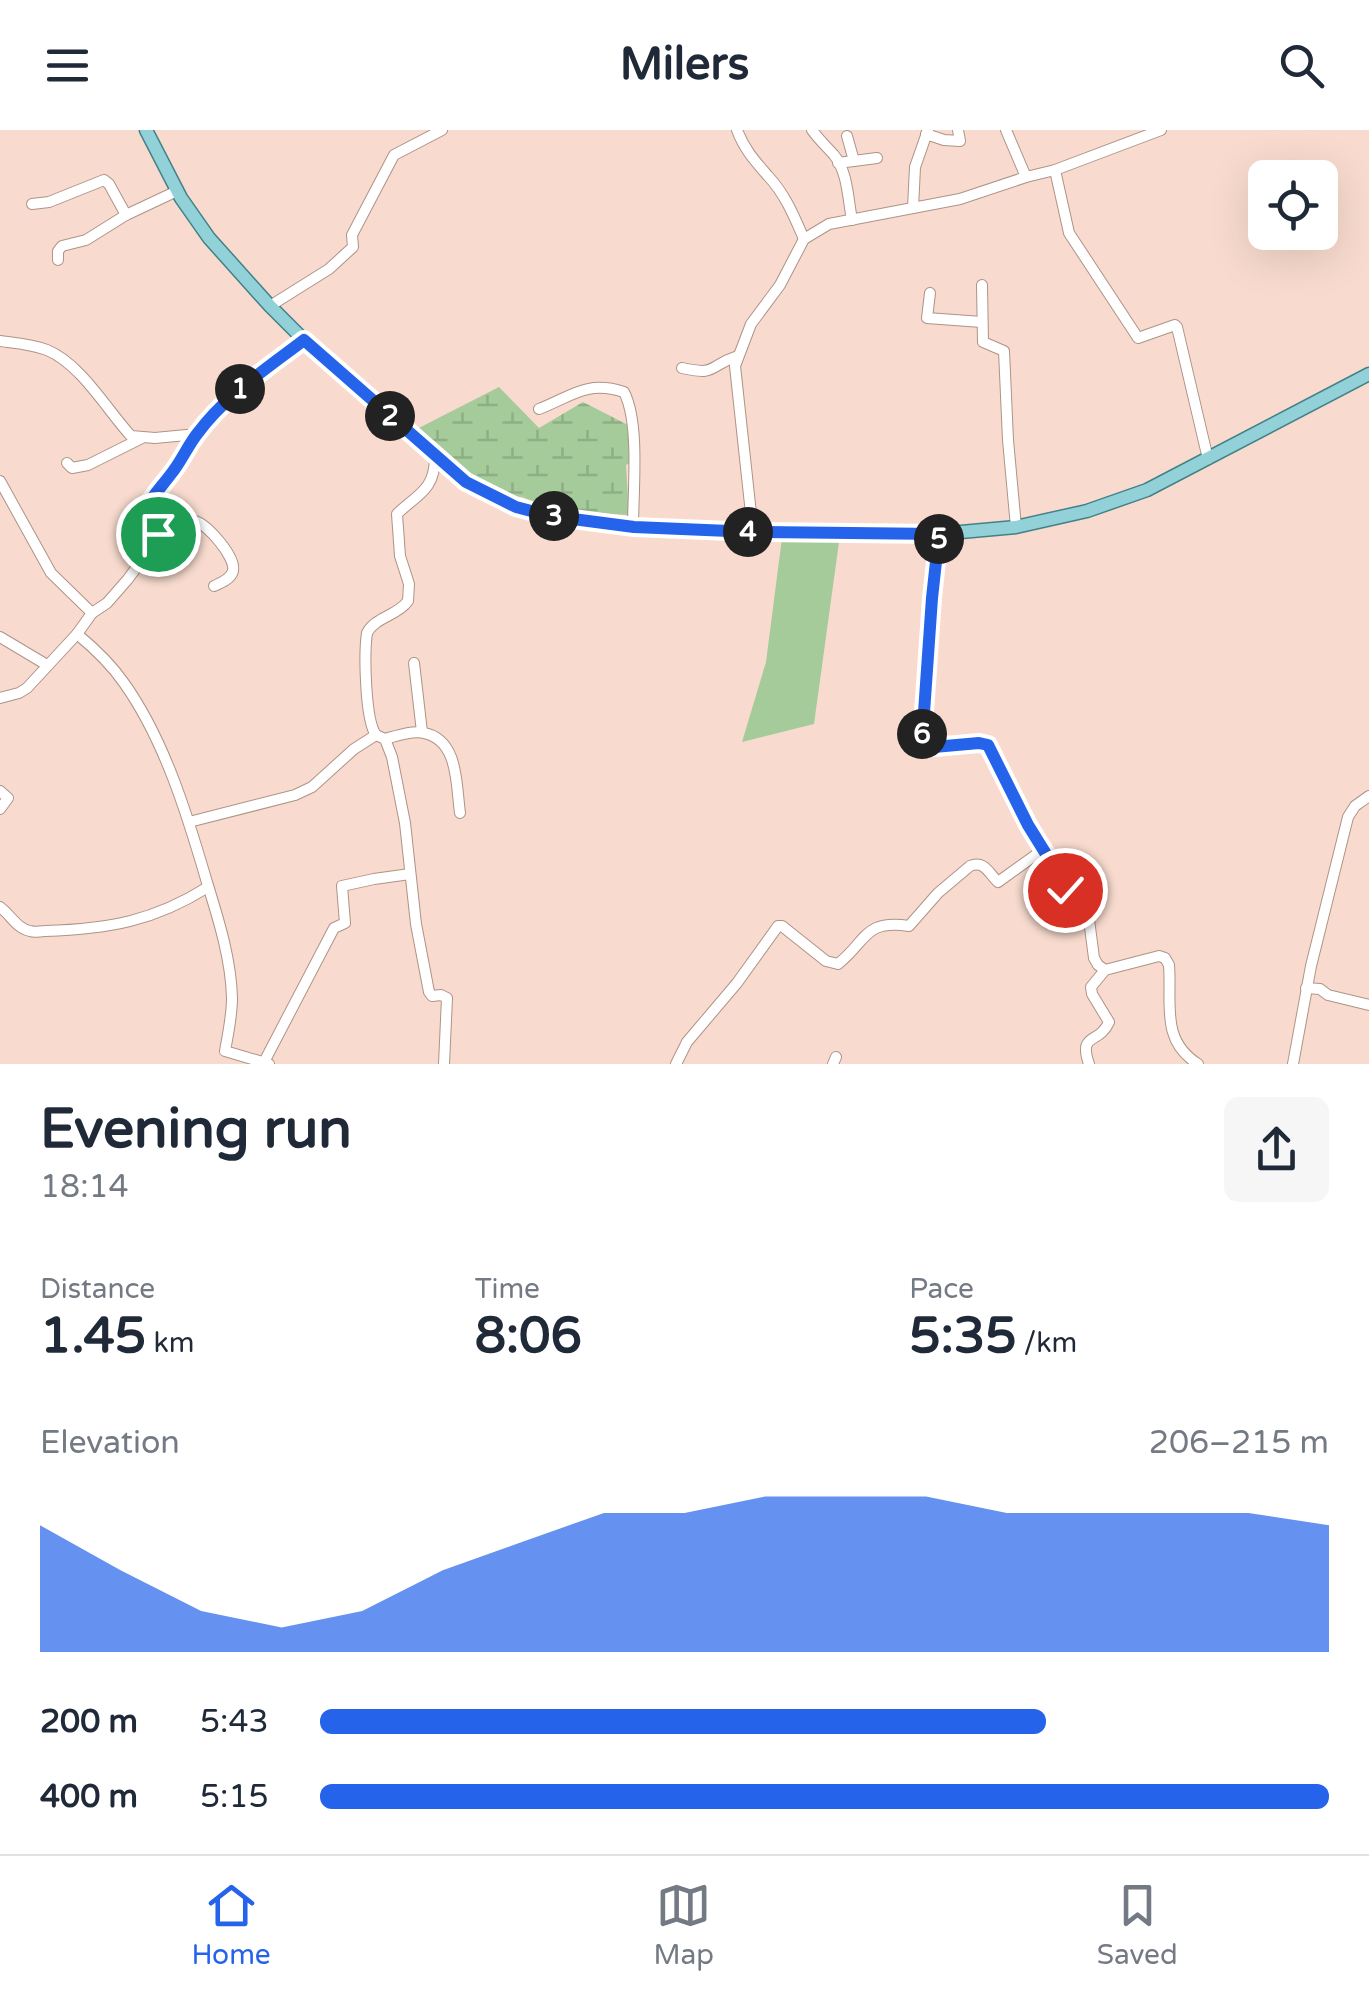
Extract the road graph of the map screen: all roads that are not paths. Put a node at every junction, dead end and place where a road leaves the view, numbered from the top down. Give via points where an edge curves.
1 (146, 130) edge
2 (442, 130) edge
3 (736, 130) edge
4 (812, 130) edge
5 (958, 130) edge
6 (1006, 130) edge
7 (1162, 130) edge
8 (927, 132) edge
9 (847, 136) dead end
10 (877, 158) dead end
11 (854, 161) junction
12 (838, 163) junction
13 (1054, 170) junction
14 (1026, 177) junction
15 (177, 190) junction
16 (32, 204) dead end
17 (913, 208) junction
18 (126, 216) junction
19 (852, 220) junction
20 (804, 238) junction
21 (58, 260) dead end
22 (982, 285) dead end
23 (930, 293) dead end
24 (270, 306) junction
25 (982, 322) junction
26 (304, 340) junction
27 (0, 341) edge
28 (738, 356) junction
29 (682, 368) dead end
30 (1369, 374) edge
31 (540, 410) dead end
32 (197, 434) junction
33 (142, 438) junction
34 (435, 457) junction
35 (1208, 459) junction
36 (67, 462) dead end
37 (0, 482) edge
38 (634, 527) junction
39 (1016, 527) junction
40 (753, 532) junction
41 (939, 534) junction
42 (145, 537) junction
43 (214, 586) dead end
44 (92, 613) junction
45 (76, 634) junction
46 (0, 637) edge
47 (414, 663) dead end
48 (47, 665) junction
49 (0, 698) edge
50 (422, 732) junction
51 (380, 737) junction
52 (0, 791) edge
53 (1369, 796) edge
54 (0, 810) edge
55 (460, 814) dead end
56 (189, 822) junction
57 (1044, 849) junction
58 (410, 874) junction
59 (208, 886) junction
60 (0, 908) edge
61 (1105, 970) junction
62 (1306, 988) junction
63 (1369, 1005) edge
64 (266, 1064) edge
65 (444, 1064) edge
66 (676, 1064) edge
67 (1089, 1064) edge
68 (1198, 1064) edge
69 (1293, 1064) edge

1 - 15 main road
2 - 24 street via 394,156 352,235 353,248
3 - 20 street
4 - 12 street
5 - 8 street via 960,140
6 - 14 street
7 - 13 street
8 - 17 street via 915,167
9 - 11 street
10 - 11 street
11 - 12 street
12 - 19 street
13 - 14 street
13 - 35 street via 1068,233 1138,338 1178,327
14 - 17 street
15 - 18 street
15 - 24 main road via 209,238
16 - 18 street via 104,180
17 - 19 street
18 - 21 street via 62,246
19 - 20 street
20 - 28 street
22 - 25 street
23 - 25 street via 927,318
24 - 26 main road
25 - 39 street via 983,343 1004,351
26 - 32 street via 234,394
26 - 34 main road
27 - 33 street via 61,357 130,436
28 - 29 street via 702,373
28 - 40 street
30 - 35 main road
31 - 38 street via 587,387 624,392 633,422
32 - 33 street
32 - 42 street via 147,505
33 - 36 street via 88,465 72,468
34 - 38 main road via 516,507
34 - 51 street via 435,471 416,501 396,514 408,602 367,630 369,716
35 - 39 main road via 1147,490
37 - 44 street via 51,573
38 - 40 main road
39 - 41 main road
40 - 41 main road
41 - 57 street via 922,741 934,747 988,745
42 - 43 street via 202,523 233,570
42 - 44 street via 134,572
44 - 45 street
45 - 48 street
45 - 56 street via 132,695
46 - 48 street
47 - 50 street
48 - 49 street via 22,692
50 - 51 street
50 - 55 street via 450,750
51 - 56 street via 295,795
51 - 58 street via 389,746
52 - 54 street via 8,798
53 - 62 street via 1348,817
56 - 59 street
57 - 61 street via 1062,887 1088,912 1094,958
57 - 66 street via 998,882 986,867 970,866 909,926 894,922 865,934 838,964 778,926
58 - 64 street via 342,886 345,923 334,928
58 - 65 street via 430,994 448,998
59 - 60 street via 152,914 102,928 30,932
59 - 64 street via 230,982 225,1051
61 - 67 street via 1090,990 1109,1022 1085,1045
61 - 68 street via 1165,958 1168,1018 1180,1048
62 - 63 street
62 - 69 street

